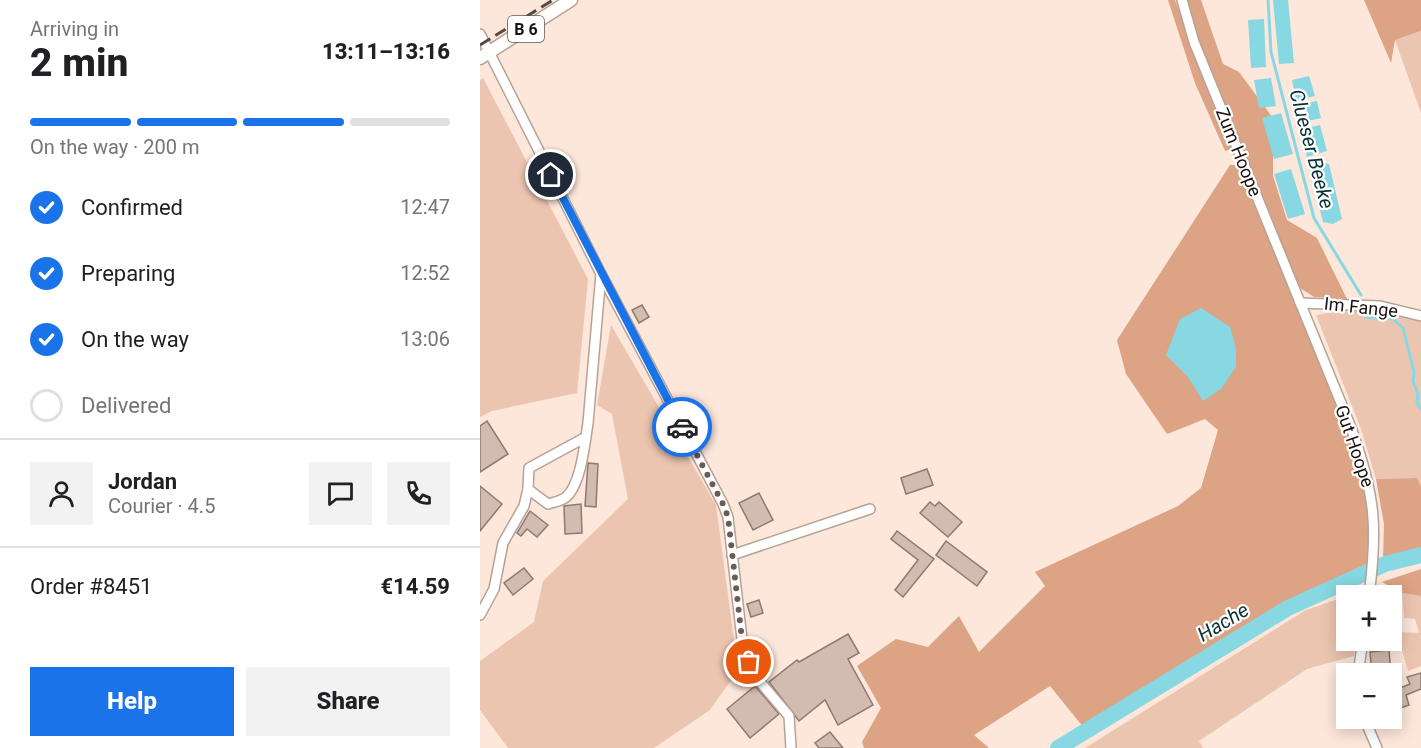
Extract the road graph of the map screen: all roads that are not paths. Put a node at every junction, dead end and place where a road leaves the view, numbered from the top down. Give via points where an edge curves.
1 (571, 0) edge
2 (1182, 0) edge
3 (480, 34) edge
4 (485, 54) edge
5 (601, 274) junction
6 (1300, 303) junction
7 (1421, 316) edge
8 (586, 437) junction
9 (528, 489) junction
10 (870, 509) dead end
11 (732, 555) junction
12 (1370, 585) edge
13 (480, 615) edge
14 (1369, 729) edge
15 (791, 748) edge
16 (1377, 748) edge

1 - 4 main road, B 6
2 - 6 street, Zum Hoope via 1194,42
3 - 4 street
4 - 5 street
5 - 8 street
5 - 11 street via 723,504
6 - 7 street, Im Fange via 1380,306
6 - 12 street, Gut Hoope via 1367,472 1375,520
8 - 9 street via 529,468
8 - 9 street via 575,487 566,498 548,504
9 - 13 street via 524,506 503,543 494,589
10 - 11 street
11 - 15 street via 743,648 755,676 789,716
14 - 16 street

